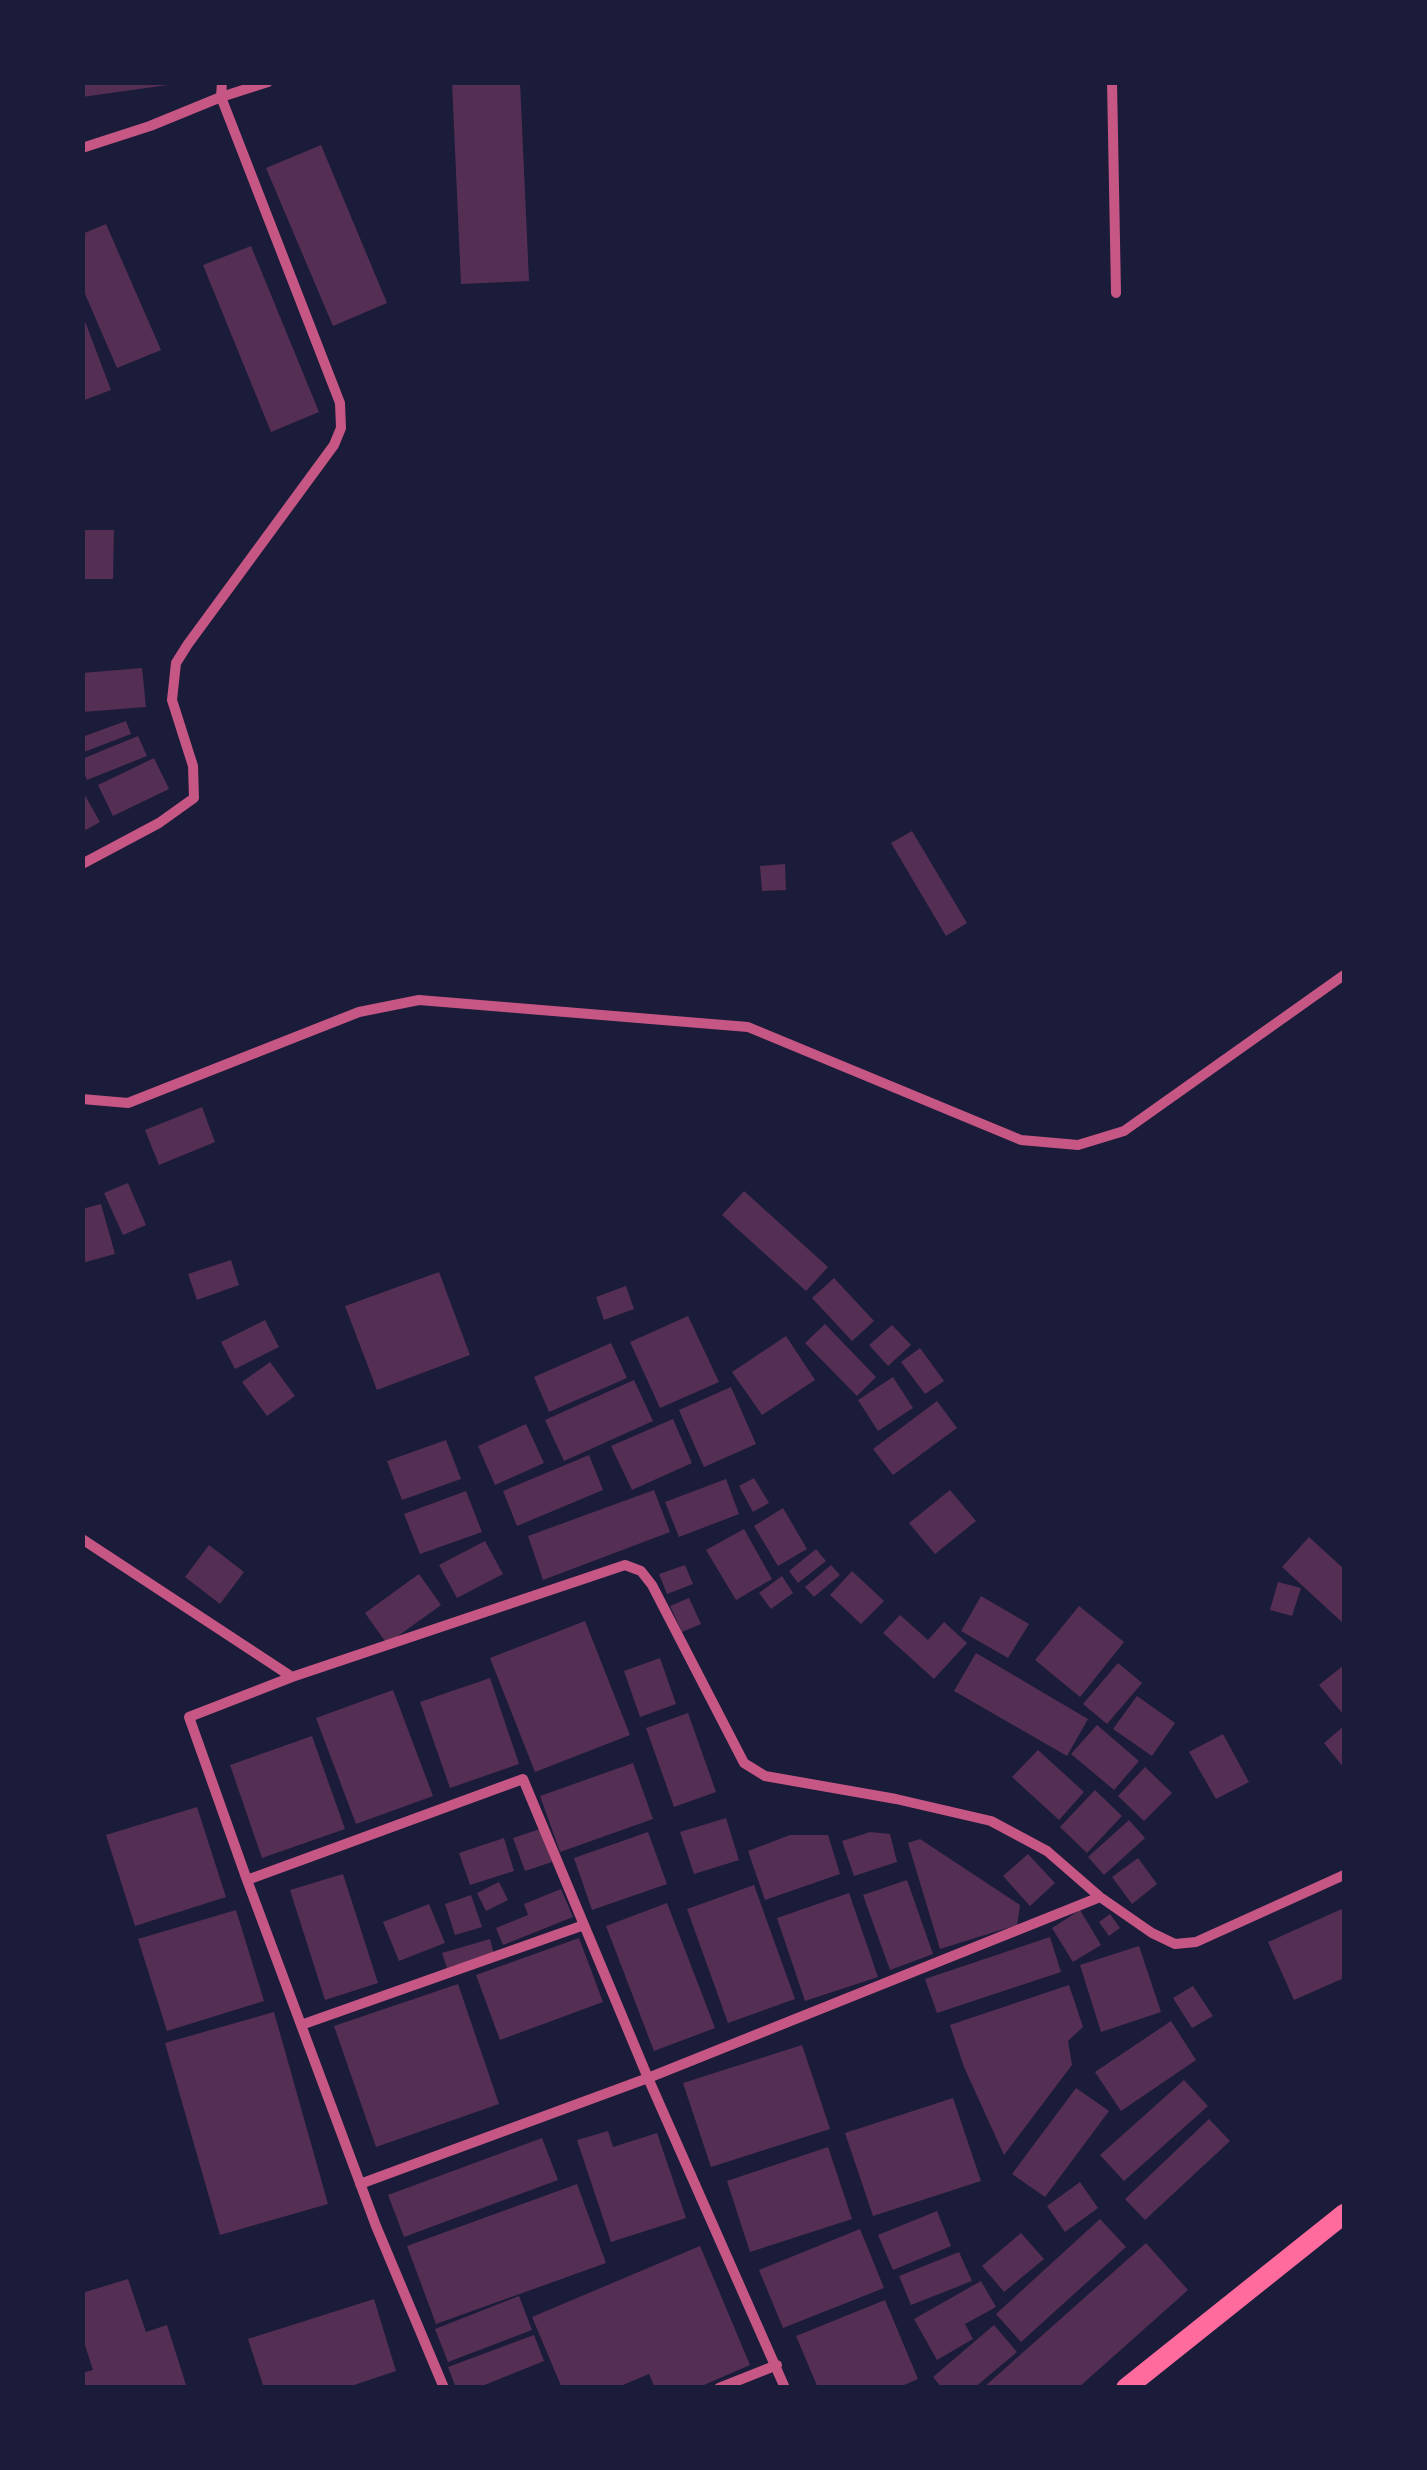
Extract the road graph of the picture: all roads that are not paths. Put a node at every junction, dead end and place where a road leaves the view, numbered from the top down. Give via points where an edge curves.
1 (222, 82) edge
2 (268, 82) edge
3 (1112, 82) edge
4 (221, 97) junction
5 (82, 148) edge
6 (1116, 293) dead end
7 (82, 864) edge
8 (1344, 975) edge
9 (82, 1100) edge
10 (82, 1539) edge
11 (292, 1677) junction
12 (1344, 1875) edge
13 (247, 1880) junction
14 (1100, 1897) junction
15 (584, 1925) junction
16 (301, 2025) junction
17 (648, 2078) junction
18 (360, 2184) junction
19 (1344, 2214) edge
20 (776, 2365) junction
21 (444, 2388) edge
22 (719, 2388) edge
23 (785, 2388) edge
24 (1126, 2388) edge

1 - 4 street
2 - 4 street
3 - 6 street
4 - 5 street
4 - 7 street via 340,402 341,428 176,663 172,700 193,766 194,798
8 - 9 street via 1124,1132 1078,1145 1021,1140 748,1027 419,1000 358,1012 128,1103
10 - 11 street
11 - 13 street via 189,1717
11 - 14 street via 625,1565 652,1585 744,1763 765,1776 991,1821 1047,1850
12 - 14 street via 1196,1942 1176,1944
13 - 15 street via 523,1780
13 - 16 street
14 - 17 street
15 - 16 street
15 - 17 street
16 - 18 street
17 - 18 street
17 - 20 street
18 - 21 street
19 - 24 main road
20 - 22 street
20 - 23 street

